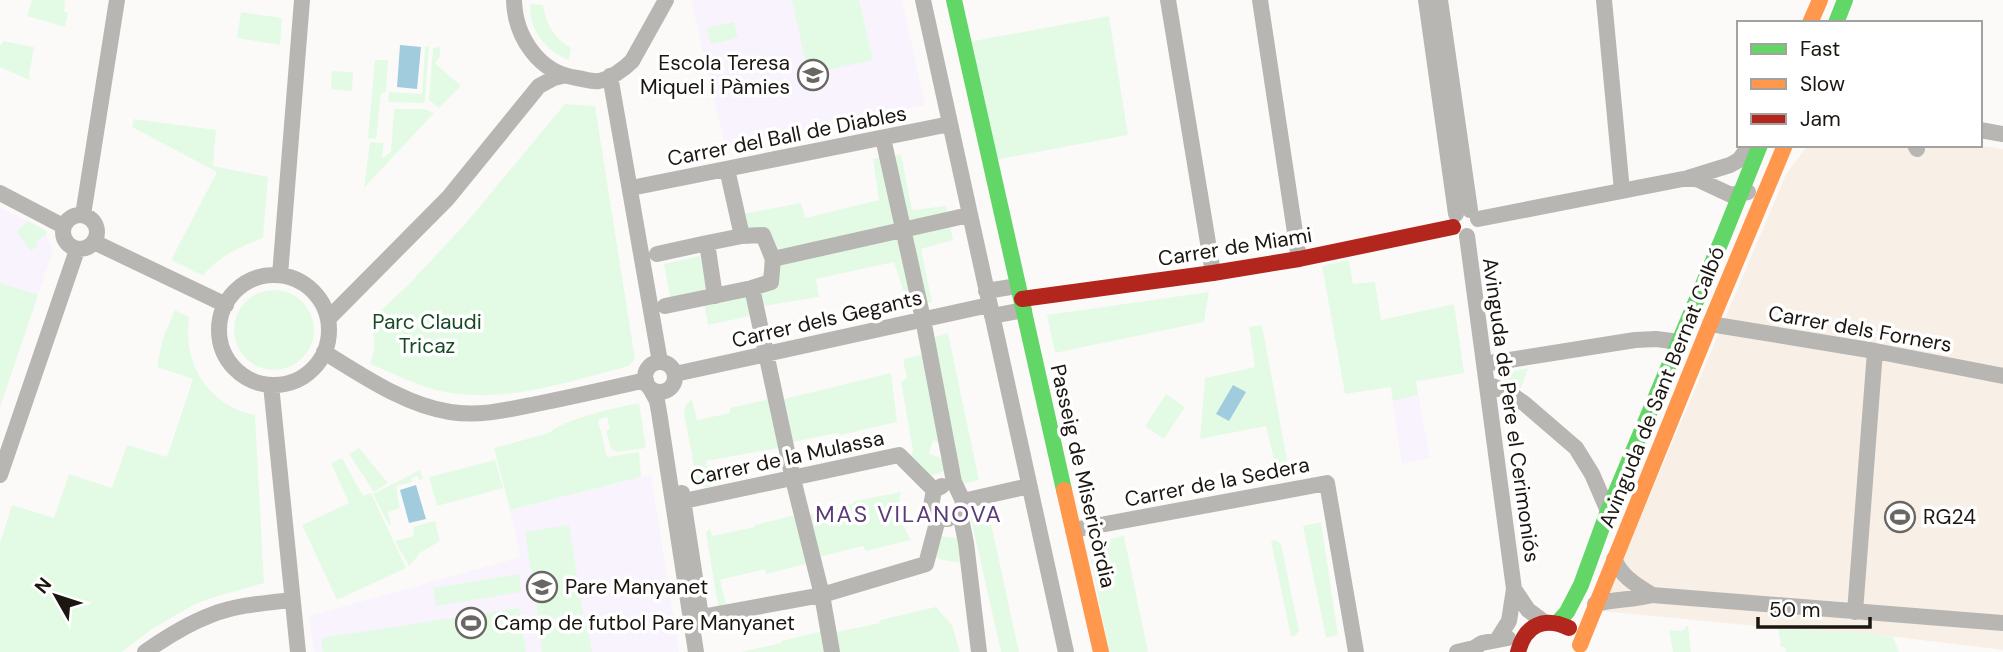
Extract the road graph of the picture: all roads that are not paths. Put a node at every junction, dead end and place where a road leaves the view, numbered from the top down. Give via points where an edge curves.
1 (117, 0) edge
2 (302, 0) edge
3 (514, 0) edge
4 (666, 0) edge
5 (923, 0) edge
6 (954, 0) edge
7 (1168, 0) edge
8 (1260, 0) edge
9 (1426, 0) edge
10 (1440, 0) edge
11 (1604, 0) edge
12 (1820, 0) edge
13 (1831, 0) edge
14 (1845, 0) edge
15 (1811, 21) edge
16 (1822, 21) edge
17 (1837, 21) edge
18 (538, 59) junction
19 (562, 76) junction
20 (611, 76) junction
21 (539, 86) junction
22 (950, 124) junction
23 (1982, 130) edge
24 (2003, 134) edge
25 (883, 138) junction
26 (1748, 147) edge
27 (1759, 147) edge
28 (1784, 147) edge
29 (1796, 147) edge
30 (727, 169) junction
31 (1688, 178) junction
32 (1770, 181) junction
33 (631, 188) junction
34 (1622, 191) junction
35 (0, 193) edge
36 (1737, 194) junction
37 (83, 215) junction
38 (969, 215) junction
39 (1465, 221) junction
40 (63, 226) junction
41 (902, 230) junction
42 (742, 236) junction
43 (94, 242) junction
44 (707, 243) junction
45 (76, 250) junction
46 (657, 254) dead end
47 (773, 259) junction
48 (1299, 259) junction
49 (1213, 273) junction
50 (280, 275) junction
51 (752, 288) junction
52 (715, 296) junction
53 (1022, 298) junction
54 (989, 304) junction
55 (226, 305) junction
56 (665, 306) dead end
57 (328, 319) junction
58 (923, 319) junction
59 (1710, 324) junction
60 (1680, 342) junction
61 (1875, 351) junction
62 (324, 352) junction
63 (766, 354) junction
64 (660, 362) junction
65 (1485, 364) junction
66 (675, 374) junction
67 (2003, 376) edge
68 (1487, 384) junction
69 (271, 385) junction
70 (653, 386) junction
71 (0, 475) edge
72 (793, 479) junction
73 (954, 482) junction
74 (1029, 486) junction
75 (934, 490) junction
76 (684, 501) junction
77 (963, 501) junction
78 (1608, 511) junction
79 (961, 518) junction
80 (938, 519) junction
81 (1073, 530) junction
82 (1614, 559) junction
83 (1514, 589) junction
84 (822, 595) junction
85 (1652, 595) junction
86 (292, 600) junction
87 (1595, 604) junction
88 (1511, 611) junction
89 (1855, 611) junction
90 (701, 617) junction
91 (1551, 622) junction
92 (2003, 623) edge
93 (1522, 641) edge
94 (1496, 646) edge
95 (1581, 648) edge
96 (145, 652) edge
97 (298, 652) edge
98 (696, 652) edge
99 (707, 652) edge
100 (832, 652) edge
101 (979, 652) edge
102 (1066, 652) edge
103 (1101, 652) edge
104 (1356, 652) edge
105 (1457, 652) edge

1 - 37 street
2 - 50 street
3 - 18 street via 519,27
4 - 20 street via 632,61
5 - 22 street
6 - 53 main road, Passeig de Misericòrdia
7 - 49 street
8 - 48 street
9 - 39 street, Avinguda de Pere el Cerimoniós
10 - 39 street, Avinguda de Pere el Cerimoniós
11 - 34 street
12 - 15 main road
13 - 16 street
14 - 17 main road
18 - 19 street
18 - 21 street
19 - 20 street via 599,80
19 - 21 street
20 - 33 street
21 - 57 street via 448,198
22 - 25 street, Carrer del Ball de Diables
22 - 38 street
23 - 24 street
25 - 30 street, Carrer del Ball de Diables
25 - 41 street
26 - 31 street, Carrer de Miami via 1730,165
27 - 36 main road, Avinguda de Sant Bernat Calbó
28 - 32 main road, Avinguda de Sant Bernat Calbó
29 - 32 street
30 - 33 street, Carrer del Ball de Diables
30 - 42 street
31 - 34 street, Carrer de Miami
31 - 36 street
32 - 36 street via 1755,191
32 - 59 main road, Avinguda de Sant Bernat Calbó
33 - 64 street
34 - 39 street, Carrer de Miami
35 - 40 street
36 - 60 main road, Avinguda de Sant Bernat Calbó
37 - 40 street via 69,218
37 - 43 street via 96,225
38 - 41 street
38 - 54 street
39 - 48 main road, Carrer de Miami
39 - 65 street, Avinguda de Pere el Cerimoniós
40 - 45 street via 64,241
41 - 47 street
41 - 58 street
42 - 44 street
42 - 47 street via 763,235
43 - 45 street
43 - 55 street
44 - 46 street
44 - 52 street
45 - 71 street
47 - 51 street via 771,282
48 - 49 main road, Carrer de Miami
49 - 53 main road, Carrer de Miami
50 - 55 street via 248,282
50 - 57 street via 312,289
51 - 52 street
51 - 63 street
52 - 56 street
53 - 54 street
53 - 54 street
53 - 81 main road, Passeig de Misericòrdia
54 - 58 street, Carrer dels Gegants
54 - 74 street
55 - 69 street via 220,329 225,354 240,373
57 - 62 street
58 - 63 street, Carrer dels Gegants
58 - 73 street
59 - 61 street, Carrer dels Forners
59 - 82 main road, Avinguda de Sant Bernat Calbó
60 - 65 street via 1635,340
60 - 78 main road, Avinguda de Sant Bernat Calbó
61 - 67 street, Carrer dels Forners
61 - 89 street
62 - 69 street via 307,374
62 - 70 street via 404,397 448,412 500,411
63 - 66 street, Carrer dels Gegants
63 - 72 street
64 - 66 street
64 - 70 street via 648,368
65 - 68 street, Avinguda de Pere el Cerimoniós
66 - 70 street via 671,387
68 - 78 street via 1525,404 1576,448
68 - 83 street, Avinguda de Pere el Cerimoniós
69 - 86 street
70 - 76 street
70 - 98 street
72 - 75 street, Carrer de la Mulassa via 898,455
72 - 76 street, Carrer de la Mulassa
72 - 84 street
73 - 75 street
73 - 77 street
74 - 77 street
74 - 102 street
75 - 80 street via 931,506
76 - 90 street
77 - 79 street
78 - 91 main road, Avinguda de Sant Bernat Calbó via 1567,614
79 - 80 street
79 - 101 street
80 - 84 street via 926,564
81 - 103 main road, Passeig de Misericòrdia
81 - 104 street, Carrer de la Sedera via 1326,483
82 - 85 street via 1623,575
82 - 87 main road, Avinguda de Sant Bernat Calbó
83 - 88 street, Avinguda de Pere el Cerimoniós
83 - 91 street, Avinguda de Pere el Cerimoniós via 1528,610
84 - 90 street
84 - 100 street
85 - 87 street
85 - 89 street
86 - 96 street via 212,614
86 - 97 street
87 - 95 main road, Avinguda de Sant Bernat Calbó
88 - 93 street
88 - 94 street, Avinguda de Pere el Cerimoniós
89 - 92 street
90 - 99 street
91 - 93 main road via 1533,626
91 - 95 main road via 1570,628
93 - 94 street via 1514,637
94 - 105 street via 1482,643

